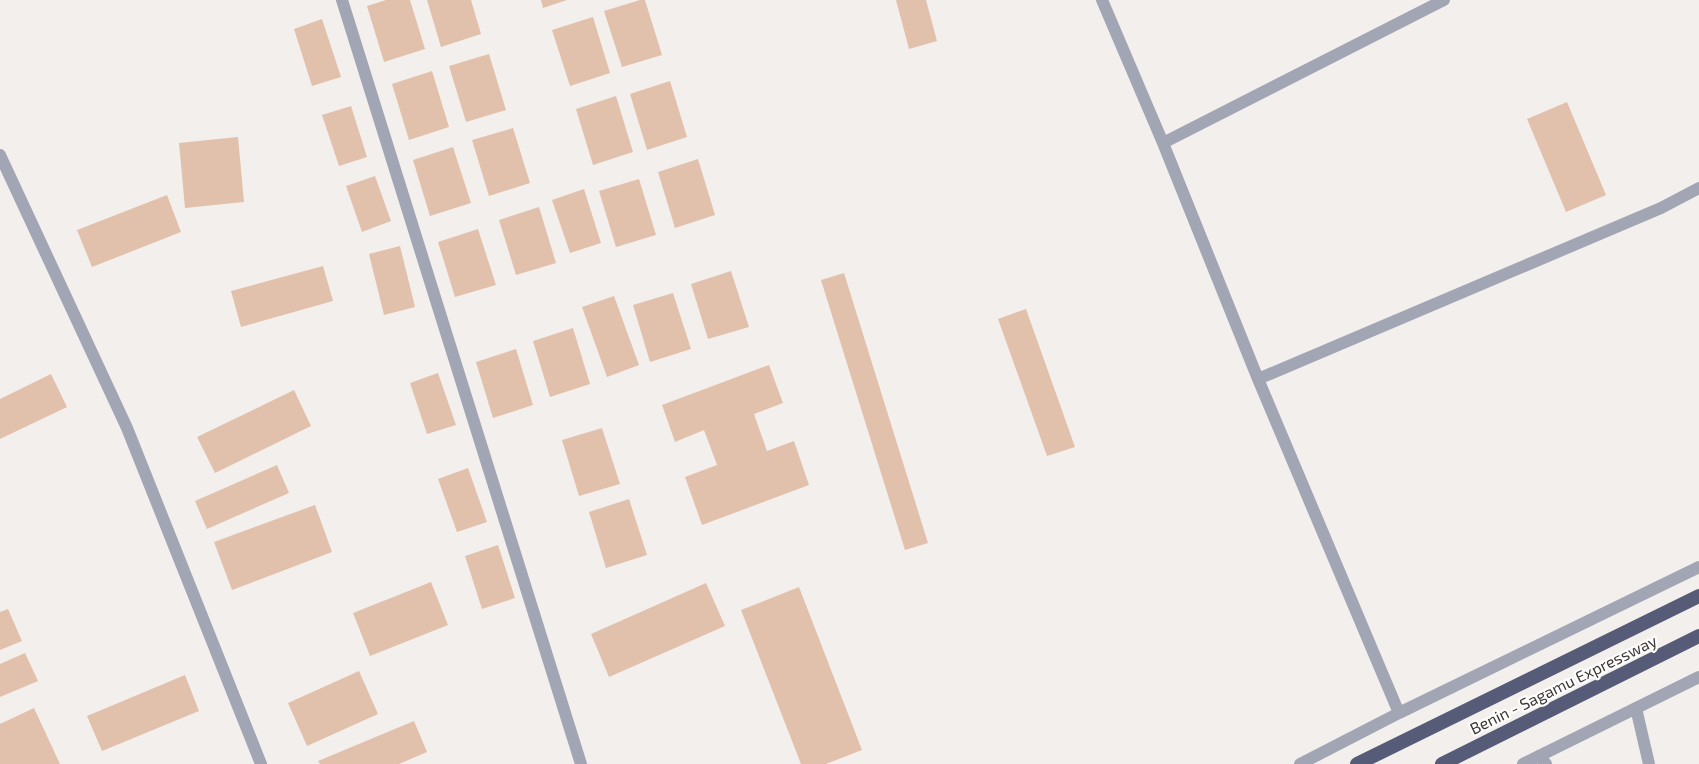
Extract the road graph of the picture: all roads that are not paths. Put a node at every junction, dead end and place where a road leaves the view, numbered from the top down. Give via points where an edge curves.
1 (342, 0) edge
2 (1102, 0) edge
3 (1444, 0) edge
4 (1163, 143) junction
5 (0, 155) edge
6 (1699, 188) edge
7 (1258, 379) junction
8 (1699, 567) edge
9 (1699, 596) edge
10 (1699, 636) edge
11 (1699, 677) edge
12 (1636, 708) junction
13 (1400, 713) junction
14 (1542, 760) edge
15 (261, 764) edge
16 (581, 764) edge
17 (1300, 764) edge
18 (1357, 764) edge
19 (1442, 764) edge
20 (1523, 764) edge
21 (1649, 764) edge

1 - 16 street
2 - 4 street
3 - 4 street
4 - 7 street
5 - 15 street via 126,428
6 - 7 street via 1661,208
7 - 13 street
8 - 13 street
9 - 18 highway
10 - 19 highway, Benin - Sagamu Expressway
11 - 12 street
12 - 14 street
12 - 21 street
13 - 17 street
14 - 20 street

